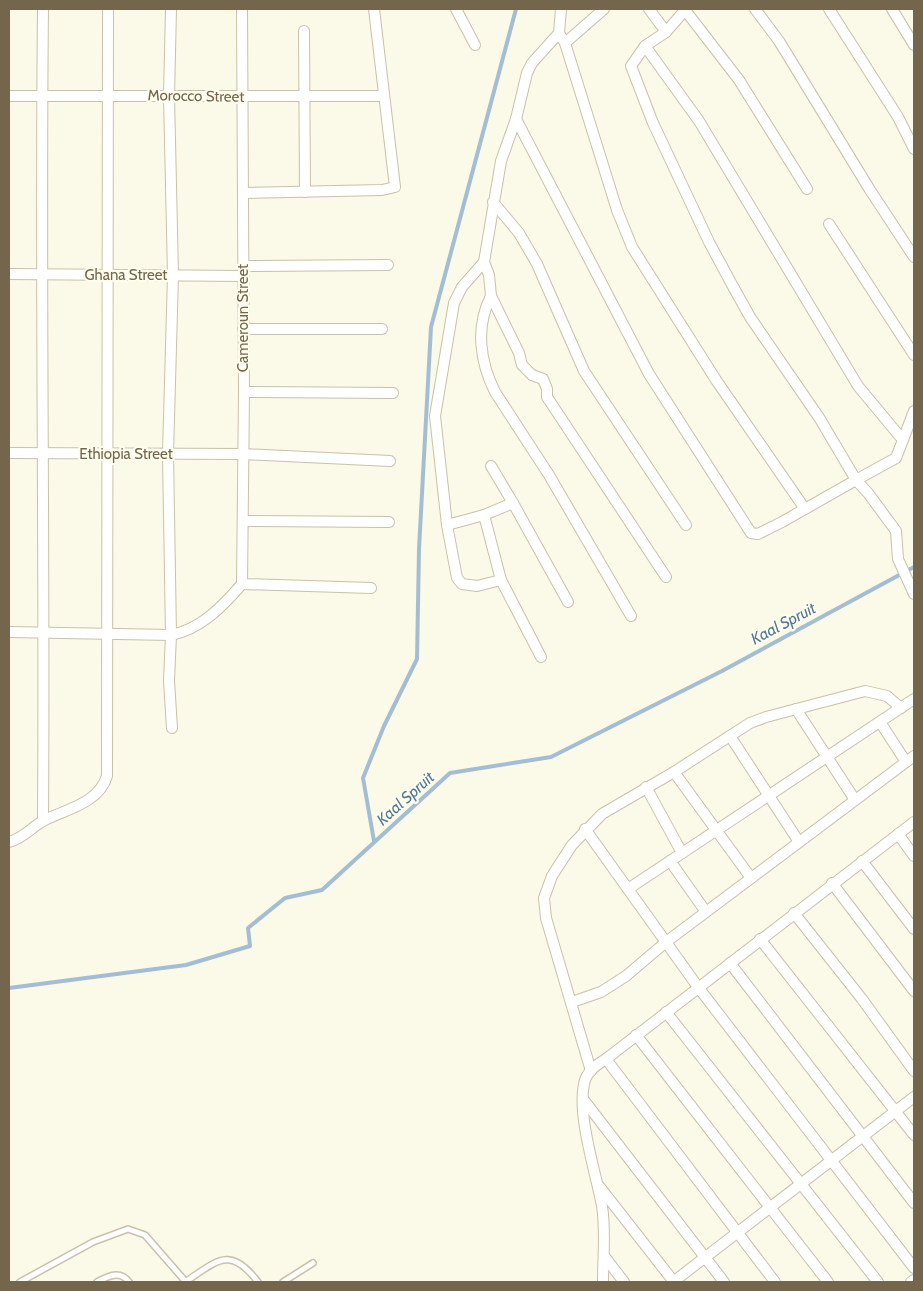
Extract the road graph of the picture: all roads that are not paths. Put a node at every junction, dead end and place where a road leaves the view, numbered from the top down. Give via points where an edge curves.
1 (43, 9) edge
2 (108, 9) edge
3 (171, 9) edge
4 (242, 9) edge
5 (374, 9) edge
6 (456, 9) edge
7 (561, 9) edge
8 (604, 9) edge
9 (649, 9) edge
10 (755, 9) edge
11 (829, 9) edge
12 (892, 9) edge
13 (686, 10) edge
14 (304, 31) dead end
15 (666, 32) junction
16 (559, 33) junction
17 (565, 43) junction
18 (914, 44) edge
19 (475, 45) dead end
20 (645, 46) junction
21 (42, 95) junction
22 (107, 95) junction
23 (9, 96) edge
24 (169, 96) junction
25 (384, 96) junction
26 (242, 97) junction
27 (306, 97) junction
28 (516, 119) junction
29 (913, 143) edge
30 (807, 189) dead end
31 (305, 192) junction
32 (244, 193) junction
33 (494, 202) junction
34 (829, 224) dead end
35 (914, 257) edge
36 (484, 262) junction
37 (388, 265) dead end
38 (243, 271) junction
39 (9, 274) edge
40 (41, 274) junction
41 (173, 275) junction
42 (107, 276) junction
43 (491, 296) junction
44 (244, 329) junction
45 (382, 329) dead end
46 (914, 354) edge
47 (244, 392) junction
48 (393, 393) dead end
49 (914, 411) edge
50 (902, 439) junction
51 (9, 453) edge
52 (43, 453) junction
53 (168, 454) junction
54 (242, 454) junction
55 (106, 455) junction
56 (390, 461) dead end
57 (491, 466) dead end
58 (856, 480) junction
59 (513, 503) junction
60 (805, 509) junction
61 (484, 515) junction
62 (243, 520) junction
63 (389, 522) dead end
64 (447, 525) junction
65 (686, 525) dead end
66 (666, 577) dead end
67 (501, 580) junction
68 (242, 584) junction
69 (371, 588) dead end
70 (913, 591) edge
71 (568, 602) dead end
72 (632, 616) dead end
73 (9, 632) edge
74 (44, 632) junction
75 (108, 636) junction
76 (170, 636) junction
77 (541, 657) dead end
78 (914, 700) edge
79 (901, 708) junction
80 (796, 709) junction
81 (880, 722) junction
82 (172, 728) dead end
83 (730, 736) junction
84 (827, 757) junction
85 (910, 759) edge
86 (674, 772) junction
87 (646, 787) junction
88 (769, 796) junction
89 (855, 800) junction
90 (43, 820) junction
91 (914, 822) edge
92 (585, 829) junction
93 (717, 830) junction
94 (898, 834) junction
95 (9, 842) edge
96 (798, 842) junction
97 (682, 853) junction
98 (914, 856) edge
99 (670, 861) junction
100 (862, 861) junction
101 (751, 878) junction
102 (832, 883) junction
103 (628, 889) junction
104 (706, 912) junction
105 (794, 913) junction
106 (914, 929) edge
107 (760, 940) junction
108 (666, 942) junction
109 (730, 962) junction
110 (698, 987) junction
111 (914, 991) edge
112 (572, 1002) junction
113 (666, 1012) junction
114 (636, 1035) junction
115 (606, 1058) junction
116 (591, 1070) junction
117 (914, 1071) edge
118 (914, 1097) edge
119 (583, 1099) junction
120 (896, 1111) junction
121 (864, 1135) junction
122 (914, 1135) edge
123 (832, 1159) junction
124 (596, 1182) junction
125 (800, 1184) junction
126 (914, 1203) edge
127 (768, 1208) junction
128 (736, 1232) junction
129 (604, 1256) junction
130 (705, 1257) junction
131 (313, 1263) dead end
132 (914, 1268) edge
133 (914, 1280) edge
134 (20, 1282) edge
135 (97, 1282) edge
136 (129, 1282) edge
137 (186, 1282) edge
138 (258, 1282) edge
139 (283, 1282) edge
140 (603, 1282) edge
141 (624, 1282) edge
142 (673, 1282) edge
143 (724, 1282) edge
144 (775, 1282) edge
145 (828, 1282) edge
146 (878, 1282) edge
147 (911, 1282) edge

1 - 21 street
2 - 22 street
3 - 24 street
4 - 26 street, Cameroun Street
5 - 25 street
6 - 19 street
7 - 16 street
8 - 17 street
9 - 15 street
10 - 35 street via 779,41
11 - 29 street
12 - 18 street
13 - 15 street
13 - 30 street via 740,80
14 - 27 street
15 - 20 street
16 - 17 street
16 - 28 street via 532,63
17 - 60 street via 617,210 632,247 716,380
20 - 50 street via 699,121 858,386
20 - 58 street via 631,65 634,75 709,242 750,317 820,418
21 - 22 street, Morocco Street
21 - 23 street, Morocco Street
21 - 40 street
22 - 24 street, Morocco Street
22 - 42 street
24 - 26 street, Morocco Street
24 - 41 street
25 - 27 street, Morocco Street
25 - 31 street via 395,187
26 - 27 street, Morocco Street
26 - 32 street, Cameroun Street
27 - 31 street
28 - 33 street via 501,161
28 - 60 street via 649,374 748,530 753,535 758,534
31 - 32 street
32 - 38 street, Cameroun Street
33 - 36 street
33 - 65 street via 519,233 537,264 584,371
34 - 46 street
36 - 43 street
36 - 64 street via 462,287 454,303 435,416
37 - 38 street, Ghana Street
38 - 41 street, Ghana Street
38 - 44 street, Cameroun Street
39 - 40 street, Ghana Street
40 - 42 street, Ghana Street
40 - 52 street
41 - 42 street, Ghana Street
41 - 53 street
42 - 55 street
43 - 66 street via 522,365 532,375 543,379 546,397
43 - 72 street via 482,324 481,355 488,378
44 - 45 street
44 - 47 street, Cameroun Street
47 - 48 street
47 - 54 street, Cameroun Street
49 - 50 street
50 - 58 street via 896,458
51 - 52 street, Ethiopia Street
52 - 55 street, Ethiopia Street
52 - 74 street
53 - 54 street, Ethiopia Street
53 - 55 street, Ethiopia Street
53 - 76 street
54 - 56 street, Ethiopia Street
54 - 62 street, Cameroun Street
55 - 75 street
57 - 59 street
58 - 60 street
58 - 70 street via 896,531 898,559
59 - 61 street
59 - 71 street
61 - 64 street
61 - 67 street
62 - 63 street
62 - 68 street, Cameroun Street
64 - 67 street via 457,578 462,584 477,586
67 - 77 street
68 - 69 street
68 - 76 street via 199,625
73 - 74 street
74 - 75 street
74 - 90 street
75 - 76 street
75 - 90 street via 105,782 96,794 80,804
76 - 82 street
78 - 79 street
79 - 80 street via 887,696 865,691
79 - 81 street
80 - 83 street via 758,720
80 - 84 street
81 - 84 street
81 - 85 street
83 - 86 street
83 - 88 street
84 - 88 street
84 - 89 street
85 - 89 street
86 - 87 street
86 - 93 street
87 - 92 street via 602,814
87 - 97 street
88 - 93 street
88 - 96 street
89 - 96 street
90 - 95 street via 24,836
91 - 94 street
92 - 103 street
92 - 112 street via 561,860 544,898 553,946
93 - 97 street
93 - 101 street
94 - 98 street
94 - 100 street
96 - 101 street
97 - 99 street
99 - 103 street
99 - 104 street
100 - 102 street
100 - 106 street
101 - 104 street
102 - 105 street
102 - 111 street
103 - 108 street
104 - 108 street
105 - 107 street
105 - 117 street
107 - 109 street
107 - 120 street
108 - 110 street
108 - 112 street via 601,992
109 - 110 street
109 - 121 street
110 - 113 street
110 - 123 street
112 - 116 street
113 - 114 street
113 - 125 street
114 - 115 street
114 - 127 street
115 - 116 street
115 - 128 street
116 - 119 street via 584,1082
118 - 120 street
119 - 124 street
119 - 130 street
120 - 121 street
120 - 122 street
121 - 123 street
121 - 126 street
123 - 125 street
123 - 132 street
124 - 129 street via 602,1205
124 - 142 street
125 - 127 street
125 - 146 street
127 - 128 street
127 - 145 street
128 - 130 street
128 - 144 street
129 - 140 street
129 - 141 street
130 - 142 street
130 - 143 street
131 - 139 lane
133 - 147 street
134 - 137 lane via 93,1242 128,1229 145,1234
135 - 136 lane via 110,1275 118,1275
137 - 138 lane via 217,1261 229,1259 240,1262

